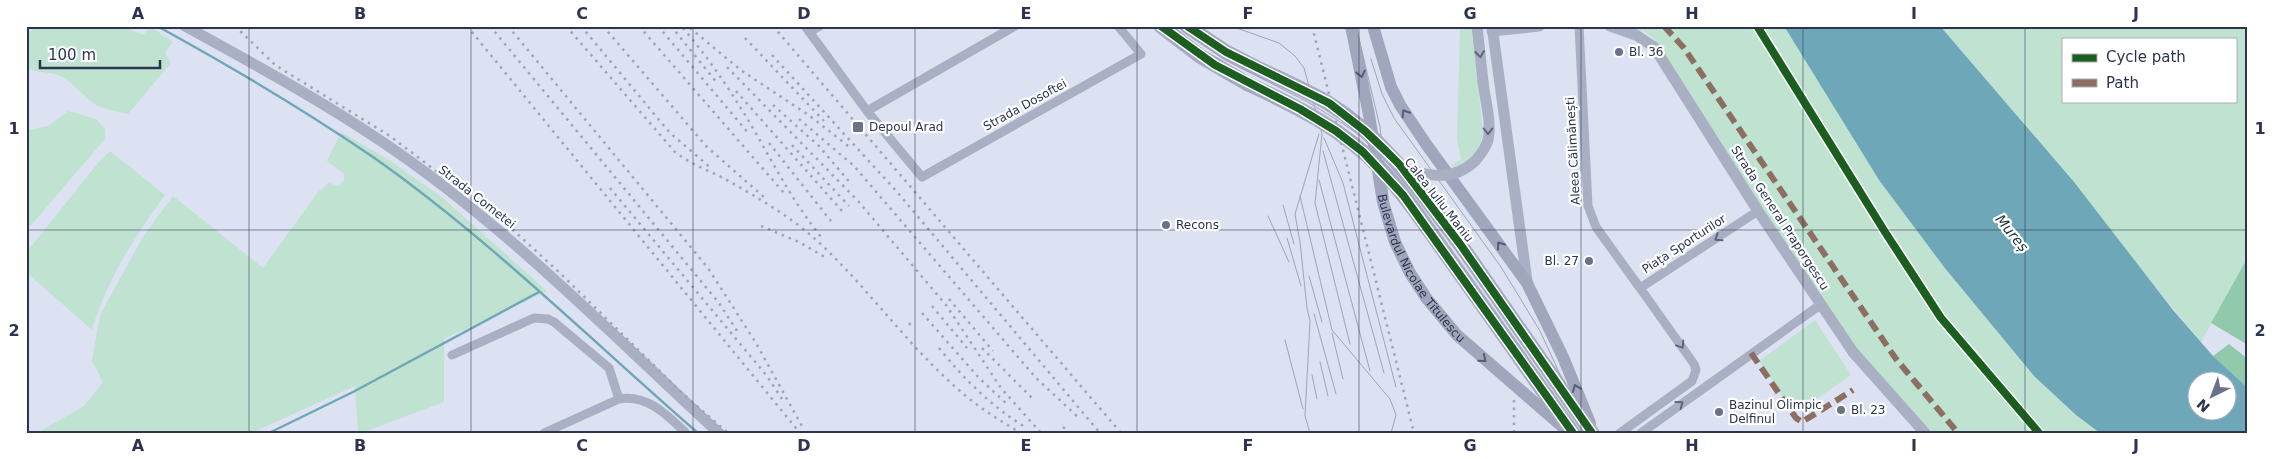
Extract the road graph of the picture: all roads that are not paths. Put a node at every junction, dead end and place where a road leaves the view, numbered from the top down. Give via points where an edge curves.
1 (185, 26) edge
2 (820, 26) edge
3 (1015, 26) edge
4 (1118, 26) edge
5 (1161, 26) edge
6 (1186, 26) edge
7 (1351, 26) edge
8 (1373, 26) edge
9 (1477, 26) edge
10 (1539, 26) edge
11 (1579, 26) edge
12 (1610, 26) edge
13 (1492, 28) edge
14 (807, 29) edge
15 (867, 111) junction
16 (1400, 165) junction
17 (1758, 211) junction
18 (1527, 283) junction
19 (1640, 288) junction
20 (1820, 305) junction
21 (452, 355) dead end
22 (619, 399) junction
23 (1643, 416) junction
24 (1653, 429) edge
25 (544, 433) edge
26 (686, 433) edge
27 (719, 433) edge
28 (1568, 433) edge
29 (1573, 433) edge
30 (1593, 433) edge
31 (1620, 433) edge
32 (1641, 433) edge
33 (1925, 433) edge

1 - 27 street, Strada Cometei via 384,143 459,199 556,280
2 - 14 street
3 - 15 street
4 - 15 street, Strada Dosoftei via 1141,54 922,177
5 - 29 main road, Calea Iuliu Maniu, bridge via 1200,56 1310,114 1363,152 1403,195
6 - 16 main road, Calea Iuliu Maniu, bridge via 1253,66 1328,103 1365,131
7 -> 28 main road, Bulevardul Nicolae Titulescu via 1380,191 1390,228 1410,273 1457,335
18 -> 8 main road via 1400,105 1391,87
9 -> 16 street, bridge via 1489,133 1486,146 1463,170 1441,176 1427,175
10 - 13 street
11 - 19 street, Aleea Călimănești via 1588,206 1596,228
12 - 17 street, Strada General Praporgescu via 1636,35 1654,47
13 - 18 street
14 - 15 street
16 - 30 main road, Calea Iuliu Maniu, bridge via 1460,244
17 -> 19 street, Piața Sporturilor
17 - 20 street, Strada General Praporgescu
30 -> 18 main road via 1563,357
19 -> 23 street, Piața Sporturilor via 1696,370 1692,381
24 -> 20 street
20 - 33 street, Strada General Praporgescu via 1853,352
21 - 22 street via 534,318 548,319 609,368
22 - 25 street
22 - 26 street via 632,397 649,403
23 - 24 street
23 - 31 street, Piața Sporturilor
24 - 32 street

